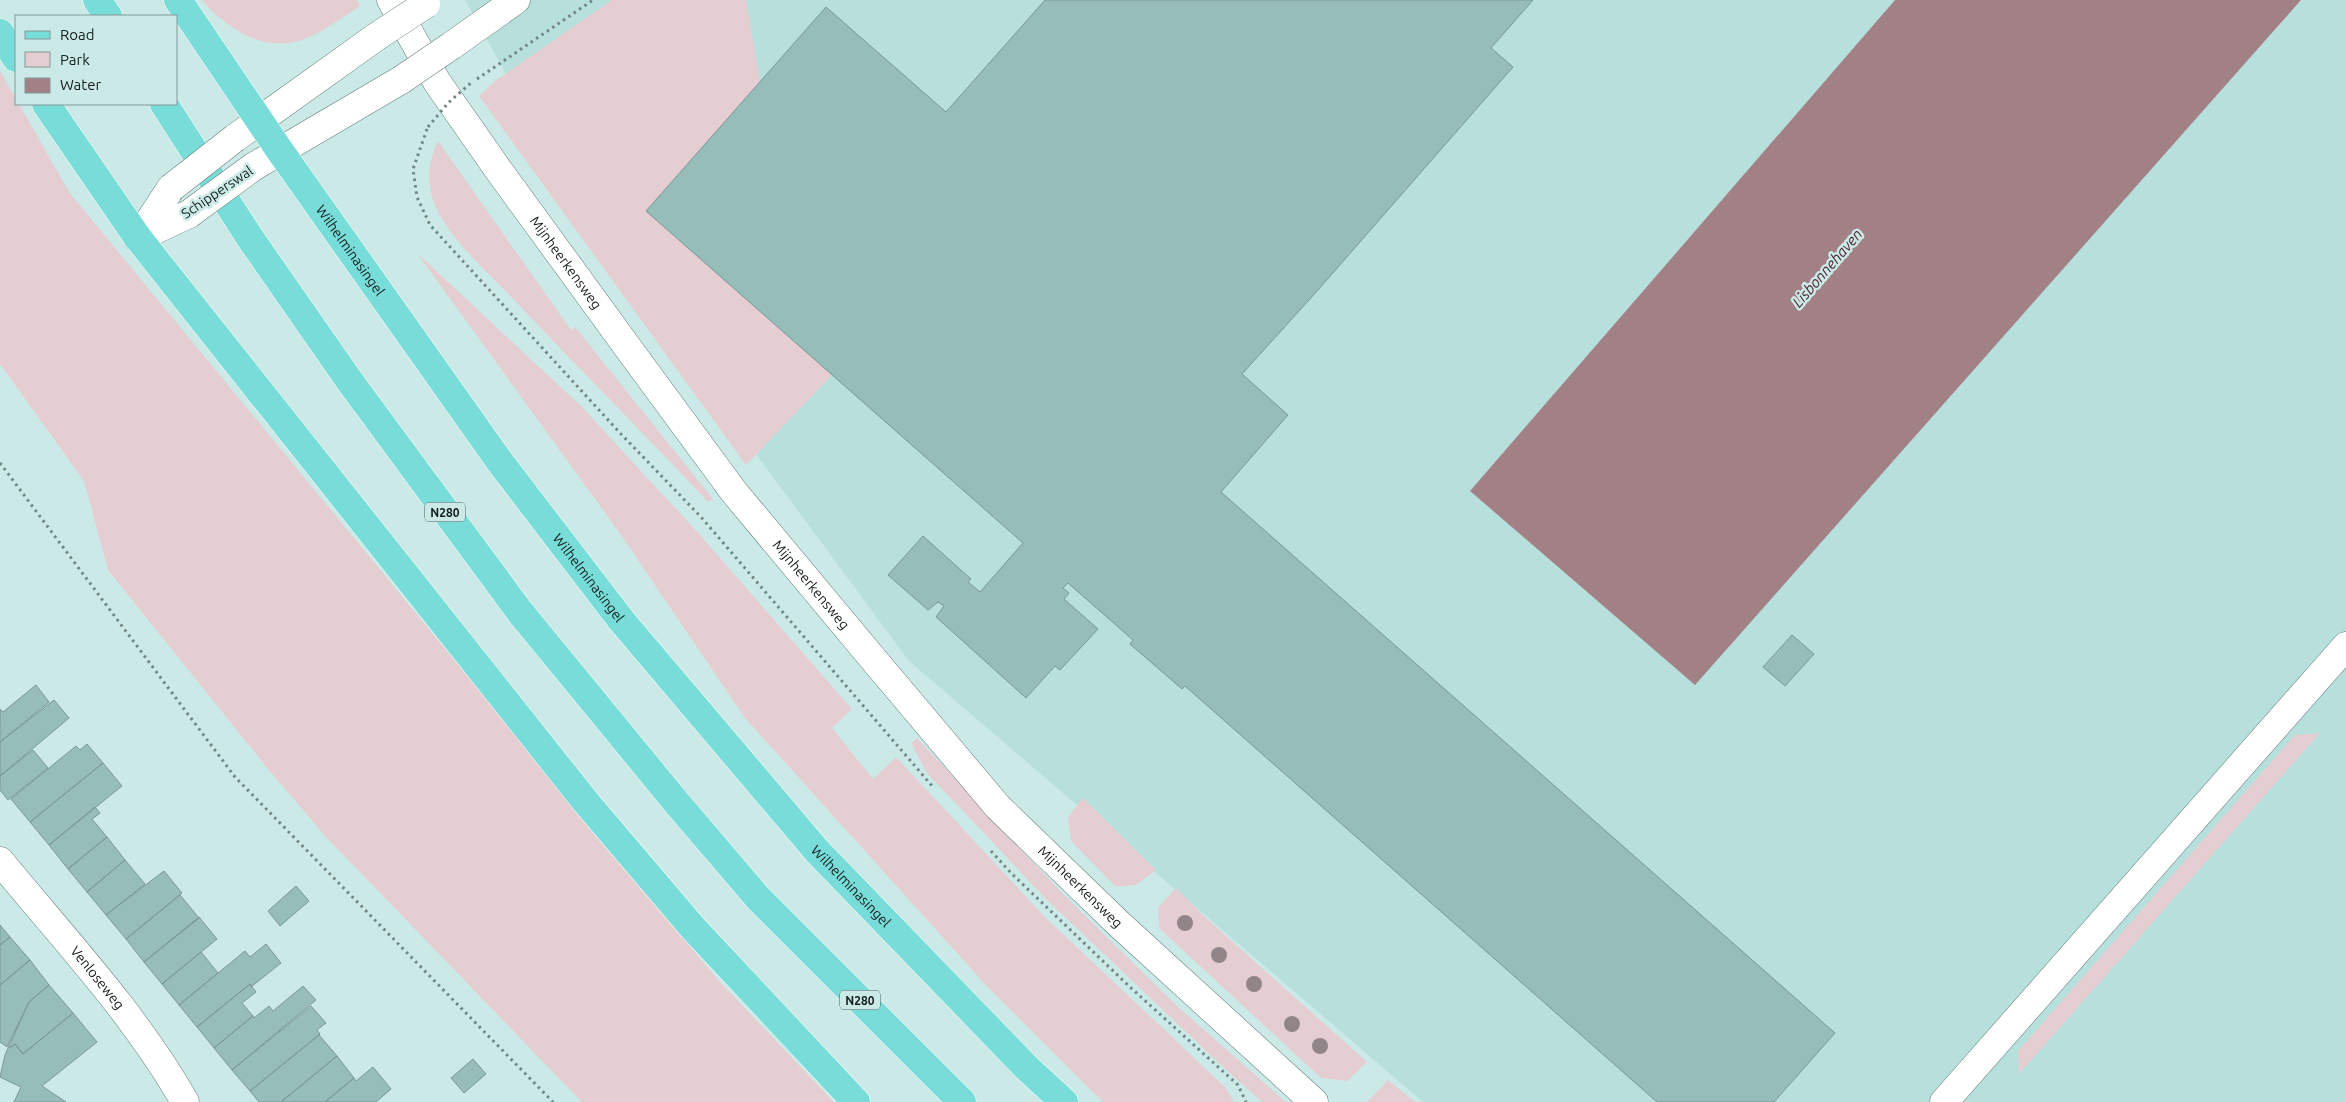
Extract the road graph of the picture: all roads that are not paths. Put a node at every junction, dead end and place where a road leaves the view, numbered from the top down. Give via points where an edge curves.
1 (97, 0) edge
2 (178, 0) edge
3 (391, 0) edge
4 (516, 0) edge
5 (429, 2) edge
6 (107, 15) edge
7 (0, 33) edge
8 (15, 56) edge
9 (47, 105) edge
10 (165, 105) edge
11 (259, 119) junction
12 (280, 151) junction
13 (138, 238) junction
14 (2346, 646) edge
15 (0, 862) edge
16 (185, 1102) edge
17 (856, 1102) edge
18 (962, 1102) edge
19 (1064, 1102) edge
20 (1314, 1102) edge
21 (1944, 1102) edge

1 - 6 main road
2 - 11 main road, Wilhelminasingel
3 - 20 street, Mijnheerkensweg via 437,82 602,312 734,492 869,654 998,807 1119,924
4 - 12 street, Schipperswal, bridge via 401,80
5 - 11 street, Schipperswal, bridge
7 - 8 main road
9 - 13 main road
10 - 18 main road, N280 via 250,238 350,384 520,612 758,898
11 - 12 main road, Wilhelminasingel
11 - 13 street, Schipperswal, bridge via 171,188
12 - 13 street, Schipperswal, bridge via 189,214
12 - 19 main road, Wilhelminasingel via 500,462 621,620 817,851 1027,1068
13 - 17 main road via 585,801 693,928
14 - 21 street
15 - 16 street, Venloseweg via 124,1012 164,1066

